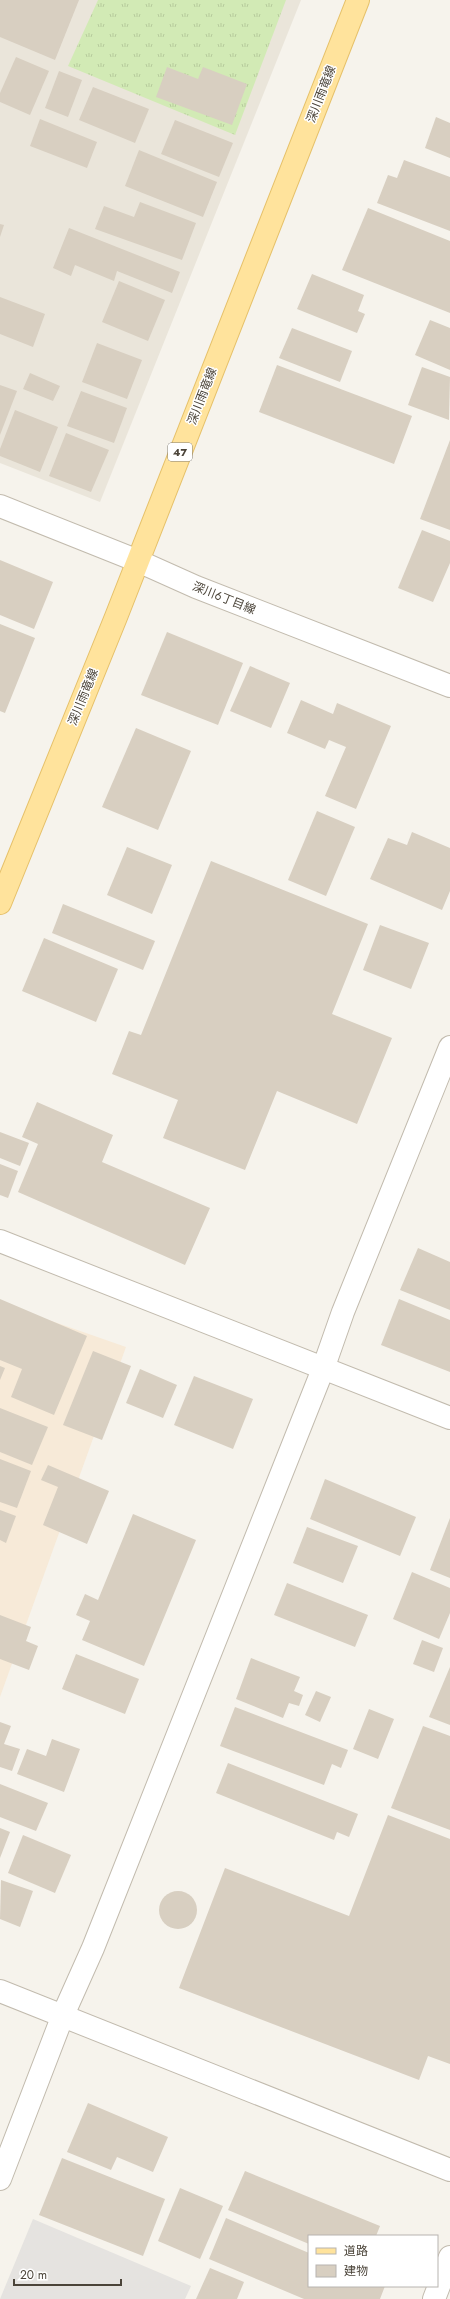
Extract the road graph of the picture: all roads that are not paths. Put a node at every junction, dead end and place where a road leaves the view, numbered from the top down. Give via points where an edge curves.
1 (358, 0) edge
2 (0, 506) edge
3 (138, 561) junction
4 (450, 686) edge
5 (0, 903) edge
6 (450, 1047) edge
7 (0, 1241) edge
8 (323, 1369) junction
9 (450, 1418) edge
10 (0, 1991) edge
11 (62, 2015) junction
12 (450, 2170) edge
13 (0, 2179) edge
14 (450, 2257) edge
15 (434, 2299) edge

1 - 3 main road, 深川雨竜線 / 47
2 - 3 street, 深川６丁目線
3 - 4 street, 深川６丁目線 via 196,587
3 - 5 main road, 深川雨竜線 / 47
6 - 8 street via 343,1312
7 - 8 street
8 - 9 street
8 - 11 street via 93,1948
10 - 11 street
11 - 12 street
11 - 13 street
14 - 15 street

